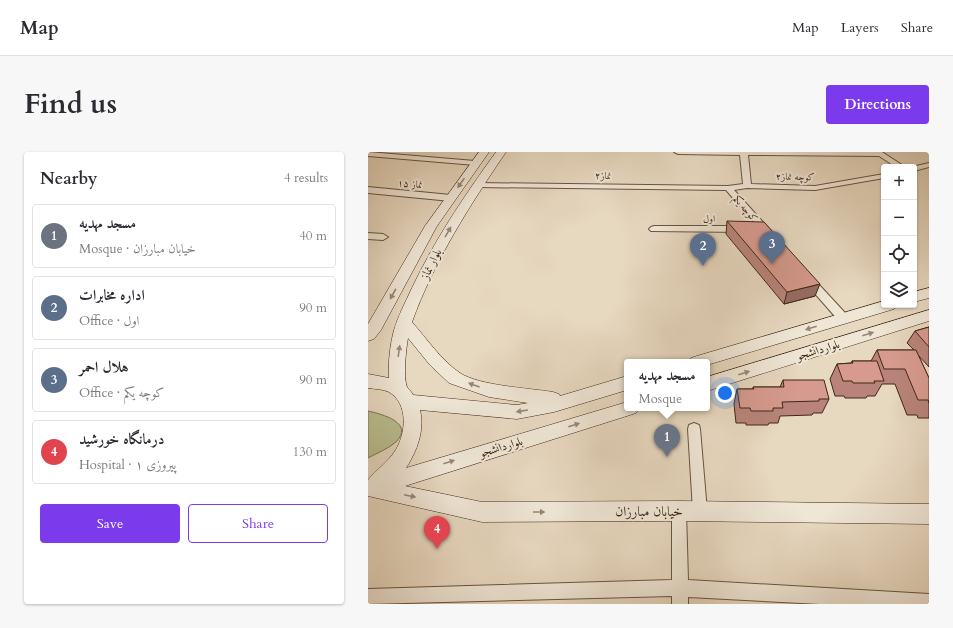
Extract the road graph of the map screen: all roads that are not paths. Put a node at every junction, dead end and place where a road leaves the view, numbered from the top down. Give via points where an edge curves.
1 (484, 152) edge
2 (502, 152) edge
3 (678, 152) edge
4 (744, 153) edge
5 (368, 154) edge
6 (475, 163) junction
7 (896, 164) edge
8 (929, 165) edge
9 (917, 168) edge
10 (881, 177) edge
11 (478, 185) junction
12 (747, 186) junction
13 (728, 188) junction
14 (368, 190) edge
15 (451, 198) junction
16 (654, 229) dead end
17 (764, 229) junction
18 (368, 236) edge
19 (383, 237) dead end
20 (775, 241) edge
21 (801, 271) edge
22 (929, 293) edge
23 (917, 296) edge
24 (881, 307) edge
25 (929, 315) edge
26 (843, 318) junction
27 (404, 323) junction
28 (368, 335) edge
29 (707, 359) edge
30 (368, 381) edge
31 (710, 383) edge
32 (624, 384) edge
33 (404, 396) junction
34 (567, 401) junction
35 (624, 410) edge
36 (694, 429) dead end
37 (370, 490) edge
38 (679, 511) junction
39 (700, 511) junction
40 (929, 514) edge
41 (680, 588) junction
42 (368, 597) edge
43 (451, 599) edge
44 (910, 602) edge
45 (929, 602) edge
46 (680, 604) edge

1 - 6 main road, بلوار نماز
2 - 11 main road, بلوار نماز
3 - 4 street
4 - 7 street via 881,154
4 - 12 street
5 - 6 street
6 -> 15 main road, بلوار نماز
8 - 9 street
10 - 12 street, کوچه نماز۲ via 814,188
11 - 13 street, نماز۲
27 -> 11 main road, بلوار نماز via 432,260
12 - 13 street, کوچه نماز۲
13 - 17 street, کوچه یکم
14 - 15 street, نماز ۱۵
15 -> 28 main road, بلوار نماز via 420,244
16 - 17 street, اول
17 - 20 street, کوچه یکم
18 - 19 street
21 - 26 street
22 - 23 main road
24 - 26 main road, بلواردانشجو
31 -> 25 main road, بلواردانشجو
26 -> 29 main road, بلواردانشجو
33 -> 27 main road, بلوار نماز via 396,370
34 -> 27 main road via 489,390 455,378 436,361
30 - 33 main road via 382,382
32 - 34 main road
34 -> 33 main road via 517,412
33 - 37 main road, بلوار نماز via 414,416 412,434 405,452 391,471
37 -> 35 main road, بلواردانشجو via 431,468
36 - 39 street
37 -> 38 main road, خیابان مبارزان via 482,512
38 - 39 main road, خیابان مبارزان
38 - 41 street
39 - 40 main road, خیابان مبارزان
41 - 43 street
41 - 44 street
41 - 46 street
42 - 43 street
44 - 45 street

